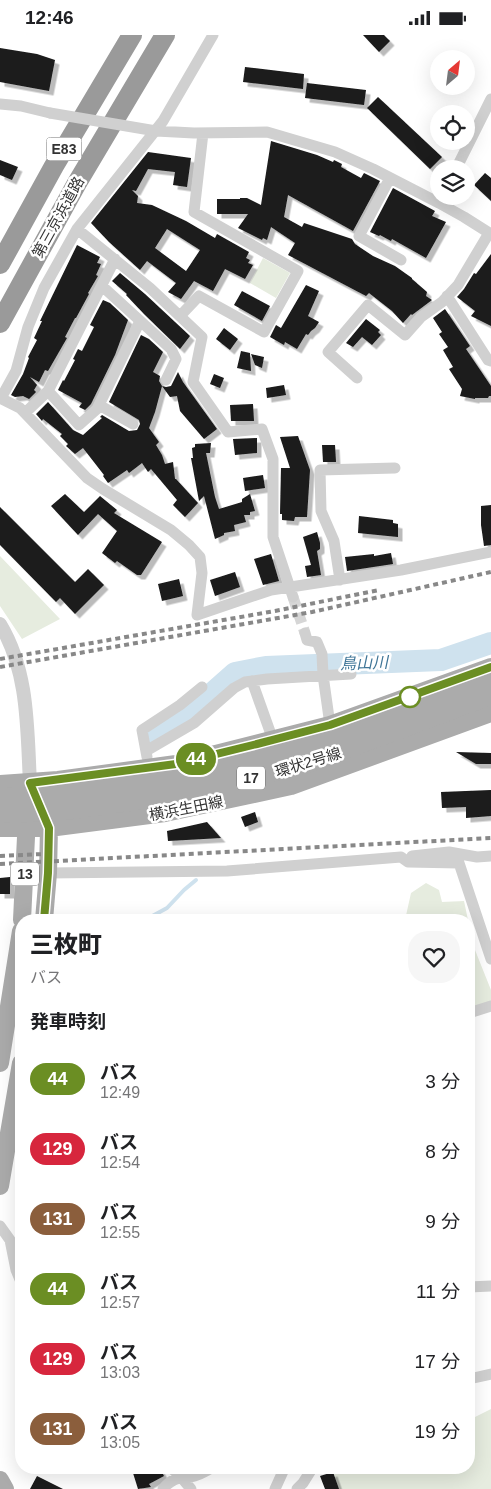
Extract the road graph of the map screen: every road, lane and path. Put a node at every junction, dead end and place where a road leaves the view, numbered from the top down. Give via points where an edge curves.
1 (132, 35) edge
2 (165, 35) edge
3 (213, 35) edge
4 (491, 99) edge
5 (0, 104) edge
6 (156, 131) junction
7 (203, 133) junction
8 (460, 160) edge
9 (54, 166) junction
10 (390, 178) junction
11 (430, 195) edge
12 (448, 205) edge
13 (77, 229) junction
14 (490, 234) edge
15 (0, 244) edge
16 (115, 259) junction
17 (401, 260) dead end
18 (0, 264) edge
19 (102, 286) junction
20 (447, 297) junction
21 (180, 316) junction
22 (140, 321) junction
23 (0, 323) edge
24 (491, 361) edge
25 (357, 378) dead end
26 (166, 380) dead end
27 (48, 391) junction
28 (1, 398) edge
29 (99, 405) junction
30 (24, 413) junction
31 (133, 423) dead end
32 (395, 468) dead end
33 (491, 552) edge
34 (340, 580) junction
35 (292, 593) junction
36 (0, 624) edge
37 (305, 633) tunnel mouth
38 (491, 667) edge
39 (351, 674) dead end
40 (323, 675) junction
41 (491, 680) edge
42 (252, 681) junction
43 (202, 687) dead end
44 (491, 697) edge
45 (491, 713) edge
46 (330, 725) junction
47 (273, 740) junction
48 (147, 759) junction
49 (30, 783) junction
50 (0, 785) edge
51 (0, 797) edge
52 (0, 813) edge
53 (0, 828) edge
54 (26, 828) junction
55 (49, 828) junction
56 (491, 856) edge
57 (401, 857) junction
58 (48, 873) junction
59 (22, 914) edge
60 (45, 914) edge
61 (491, 959) edge
62 (15, 969) edge
63 (491, 1006) edge
64 (475, 1011) edge
65 (0, 1063) edge
66 (15, 1098) edge
67 (0, 1186) edge
68 (0, 1226) edge
69 (15, 1265) edge
70 (491, 1286) edge
71 (475, 1287) edge
72 (491, 1374) edge
73 (475, 1378) edge
74 (178, 1474) edge
75 (200, 1474) edge
76 (282, 1474) edge
77 (309, 1474) edge
78 (182, 1477) junction
79 (0, 1480) edge
80 (5, 1489) edge
81 (163, 1489) edge
82 (191, 1489) edge
83 (275, 1489) edge
84 (297, 1489) edge

1 - 9 highway, 第三京浜道路 / E83
2 - 23 highway, 第三京浜道路 / E83 via 77,183
3 - 6 street
4 - 8 street
5 - 6 street, bridge
6 - 7 street
6 - 13 street
7 - 10 street via 266,132 335,152
7 - 21 street via 194,212 298,271 264,332 199,295
9 - 15 highway via 22,207
9 - 18 highway, 第三京浜道路 / E83
10 - 11 street
10 - 17 street via 359,236
12 - 14 street
13 - 16 street
13 - 28 street via 44,288 28,327 16,371
14 - 20 street
16 - 19 street
16 - 21 street
19 - 22 street
19 - 27 street
20 - 24 street
20 - 25 street via 421,317 405,335 368,305 328,352
21 - 35 street via 202,337 193,382 228,432 262,429 273,459 273,537
22 - 26 street via 171,349 176,359
22 - 29 street
27 - 29 street via 79,425
27 - 30 street
28 - 30 street
29 - 31 street
30 - 35 street via 87,478 171,530 200,557 202,573 197,615 271,590
32 - 34 street via 320,470 321,511 334,541
33 - 34 street
34 - 35 street
36 - 49 street via 10,642 21,676
37 - 40 street via 307,640 317,642 322,654
38 - 46 main road
39 - 40 street
40 - 42 street
40 - 46 street
41 - 51 main road, 環状2号線 / 17, bridge via 333,738 255,759 161,781 56,795
42 - 47 street
42 - 48 street via 234,688
43 - 48 street via 142,730
44 - 52 main road, 環状2号線 / 17, bridge via 305,765 158,798 58,811
45 - 55 main road, 横浜生田線 via 291,786 165,813
46 - 47 main road
47 - 48 main road via 176,764
48 - 49 main road
49 - 50 main road
49 - 54 main road, 13
49 - 55 street
53 - 54 main road, 横浜生田線
54 - 55 main road, 横浜生田線
54 - 59 main road, 13
55 - 58 main road, 13
56 - 57 street via 449,852
57 - 58 street via 228,871
57 - 61 street via 408,862 459,863
58 - 60 main road, 13
62 - 65 main road
63 - 64 street
66 - 67 main road
68 - 69 street via 10,1240
70 - 71 street
72 - 73 street
74 - 78 street
75 - 78 street
76 - 83 street
77 - 84 street
78 - 81 street
78 - 82 street
79 - 80 main road

